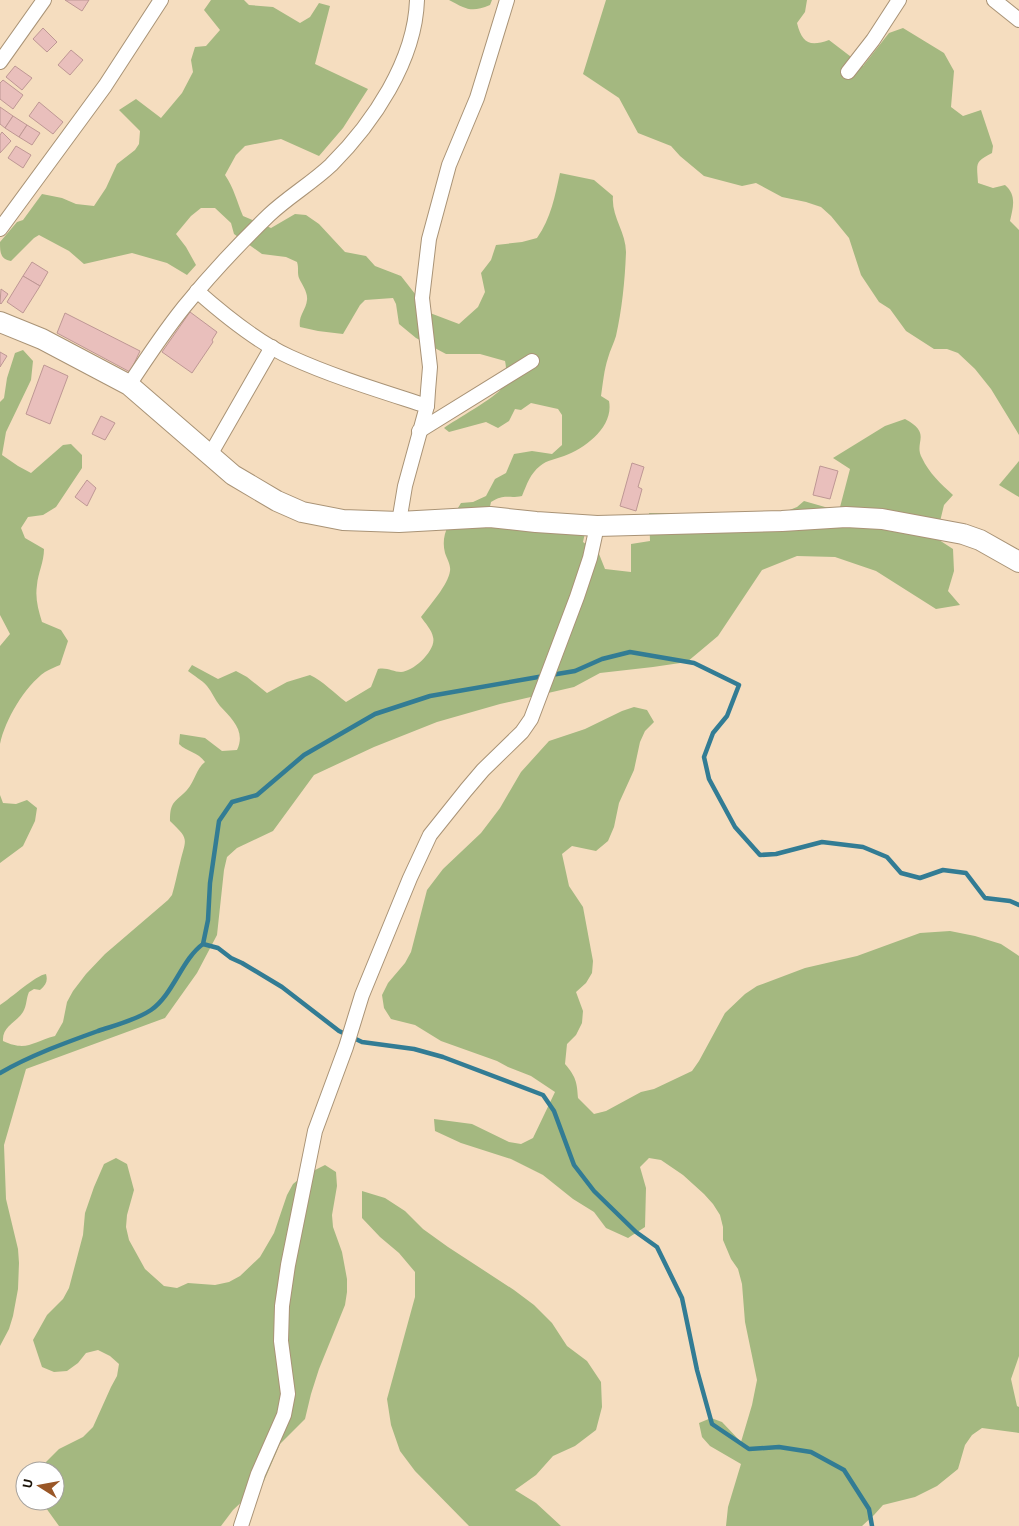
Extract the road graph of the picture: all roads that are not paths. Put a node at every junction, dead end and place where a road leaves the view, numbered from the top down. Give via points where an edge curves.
1 (44, 0) edge
2 (161, 0) edge
3 (403, 0) edge
4 (507, 0) edge
5 (899, 0) edge
6 (994, 0) edge
7 (417, 3) edge
8 (1019, 20) edge
9 (0, 62) edge
10 (848, 72) dead end
11 (0, 229) edge
12 (197, 291) junction
13 (0, 322) edge
14 (272, 347) junction
15 (532, 361) dead end
16 (129, 385) junction
17 (426, 406) junction
18 (419, 431) junction
19 (210, 455) junction
20 (399, 522) junction
21 (597, 526) junction
22 (1019, 562) edge
23 (241, 1526) edge

1 - 9 street
2 - 11 street via 105,86
3 - 7 street
4 - 17 street via 477,98 449,165 429,239 422,298 430,367
5 - 10 street
6 - 8 street
7 - 12 street via 408,49 398,74 353,143 270,215
12 - 14 street
12 - 16 street
13 - 16 main road via 42,339
14 - 17 street via 324,371
14 - 19 street
15 - 18 street
16 - 19 main road
17 - 18 street
18 - 20 street via 404,486
19 - 20 main road via 233,475 302,512 342,520
20 - 21 main road via 490,517
21 - 22 main road via 882,518 963,534
21 - 23 street via 577,597 531,719 483,770 430,835 362,995 315,1132 288,1265 281,1341 288,1394 284,1415 258,1474

